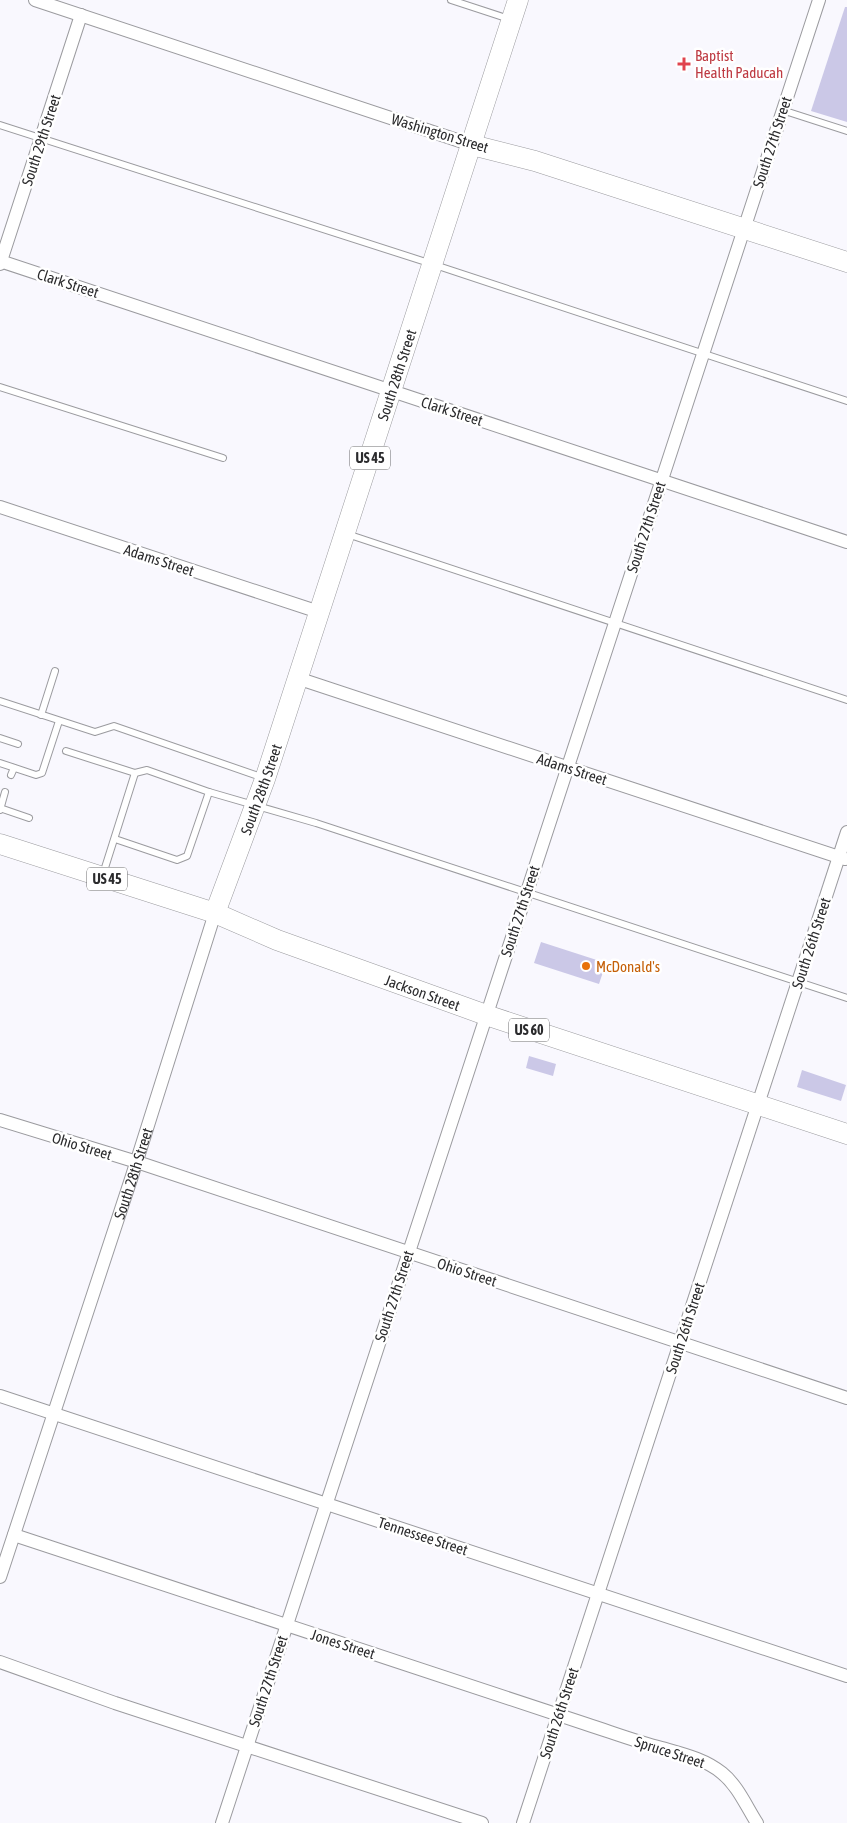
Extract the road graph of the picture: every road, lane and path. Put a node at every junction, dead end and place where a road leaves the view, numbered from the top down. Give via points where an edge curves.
1 (35, 0) edge
2 (451, 0) edge
3 (518, 0) edge
4 (819, 0) edge
5 (81, 15) junction
6 (511, 20) junction
7 (782, 110) junction
8 (0, 125) edge
9 (847, 131) edge
10 (41, 139) junction
11 (472, 145) junction
12 (744, 227) junction
13 (0, 262) edge
14 (847, 262) edge
15 (432, 264) junction
16 (703, 354) junction
17 (0, 387) edge
18 (392, 391) junction
19 (847, 401) edge
20 (223, 458) dead end
21 (662, 480) junction
22 (0, 507) edge
23 (345, 533) junction
24 (847, 542) edge
25 (319, 612) junction
26 (615, 623) junction
27 (55, 670) dead end
28 (297, 678) junction
29 (847, 700) edge
30 (0, 701) edge
31 (41, 715) junction
32 (59, 721) junction
33 (0, 738) edge
34 (18, 744) dead end
35 (66, 751) dead end
36 (40, 752) dead end
37 (48, 754) junction
38 (0, 763) edge
39 (567, 767) junction
40 (14, 768) junction
41 (135, 773) junction
42 (11, 775) dead end
43 (265, 778) junction
44 (5, 792) dead end
45 (209, 792) junction
46 (255, 804) junction
47 (0, 809) edge
48 (29, 818) dead end
49 (847, 832) edge
50 (115, 839) junction
51 (0, 844) edge
52 (843, 859) edge
53 (102, 877) junction
54 (526, 892) junction
55 (214, 913) junction
56 (798, 982) junction
57 (847, 998) edge
58 (486, 1015) junction
59 (758, 1104) junction
60 (0, 1120) edge
61 (847, 1134) edge
62 (136, 1162) junction
63 (408, 1253) junction
64 (680, 1343) junction
65 (0, 1396) edge
66 (847, 1398) edge
67 (54, 1414) junction
68 (326, 1504) junction
69 (14, 1535) junction
70 (0, 1577) edge
71 (598, 1594) junction
72 (287, 1625) junction
73 (0, 1662) edge
74 (847, 1676) edge
75 (558, 1715) junction
76 (247, 1746) junction
77 (222, 1823) edge
78 (482, 1823) edge
79 (523, 1823) edge
80 (757, 1823) edge

1 - 5 street, Washington Street
2 - 6 lane
3 - 6 main road, South 28th Street / US 45
4 - 7 street, South 27th Street
5 - 10 street, South 29th Street
5 - 11 street, Washington Street
6 - 11 main road, South 28th Street / US 45
7 - 9 lane
7 - 12 street, South 27th Street
8 - 10 lane
10 - 13 street, South 29th Street
10 - 15 lane
11 - 12 main road, Washington Street via 535,160
11 - 15 main road, South 28th Street / US 45
12 - 14 main road, Washington Street
12 - 16 street, South 27th Street
13 - 18 street, Clark Street
15 - 16 lane
15 - 18 main road, South 28th Street / US 45
16 - 19 lane
16 - 21 street, South 27th Street
17 - 20 lane
18 - 21 street, Clark Street
18 - 23 main road, South 28th Street / US 45
21 - 24 street, Clark Street
21 - 26 street, South 27th Street
22 - 25 street, Adams Street
23 - 25 main road, South 28th Street / US 45
23 - 26 lane
25 - 28 main road, South 28th Street / US 45
26 - 29 lane
26 - 39 street, South 27th Street
27 - 31 lane
28 - 39 street, Adams Street
28 - 43 main road, South 28th Street / US 45
30 - 31 lane
31 - 32 lane
32 - 37 lane
32 - 43 lane via 95,732 114,726
33 - 34 lane
35 - 41 lane
36 - 37 lane
37 - 40 lane via 42,773 36,775
38 - 40 lane
39 - 52 street, Adams Street
39 - 54 street, South 27th Street
40 - 42 lane
41 - 45 lane via 147,770
41 - 50 lane
43 - 46 main road, South 28th Street / US 45
44 - 47 lane
45 - 46 lane
45 - 50 lane via 187,856 177,860
46 - 54 lane
46 - 55 main road, South 28th Street / US 45
47 - 48 lane
49 - 52 street, South 26th Street
50 - 53 lane
51 - 53 main road, Jackson Street / US 45
52 - 56 street, South 26th Street
53 - 55 main road, Jackson Street / US 45
54 - 56 lane
54 - 58 street, South 27th Street
55 - 58 main road, Jackson Street / US 60 via 277,940
55 - 62 street, South 28th Street
56 - 57 lane
56 - 59 street, South 26th Street
58 - 59 main road, Jackson Street / US 60
58 - 63 street, South 27th Street
59 - 61 main road, Jackson Street / US 60
59 - 64 street, South 26th Street
60 - 62 street, Ohio Street
62 - 63 street, Ohio Street
62 - 67 street, South 28th Street
63 - 64 street, Ohio Street
63 - 68 street, South 27th Street
64 - 66 street, Ohio Street
64 - 71 street, South 26th Street
65 - 67 street, Tennessee Street
67 - 68 street, Tennessee Street
67 - 69 street, South 28th Street
68 - 71 street, Tennessee Street
68 - 72 street, South 27th Street
69 - 70 street, South 28th Street
69 - 72 street, Jones Street
71 - 74 street, Tennessee Street
71 - 75 street, South 26th Street
72 - 75 street, Jones Street
72 - 76 street, South 27th Street
73 - 76 street
75 - 79 street, South 26th Street
75 - 80 street, Spruce Street via 663,1749 679,1751 712,1766 734,1784
76 - 77 street, South 27th Street
76 - 78 street

